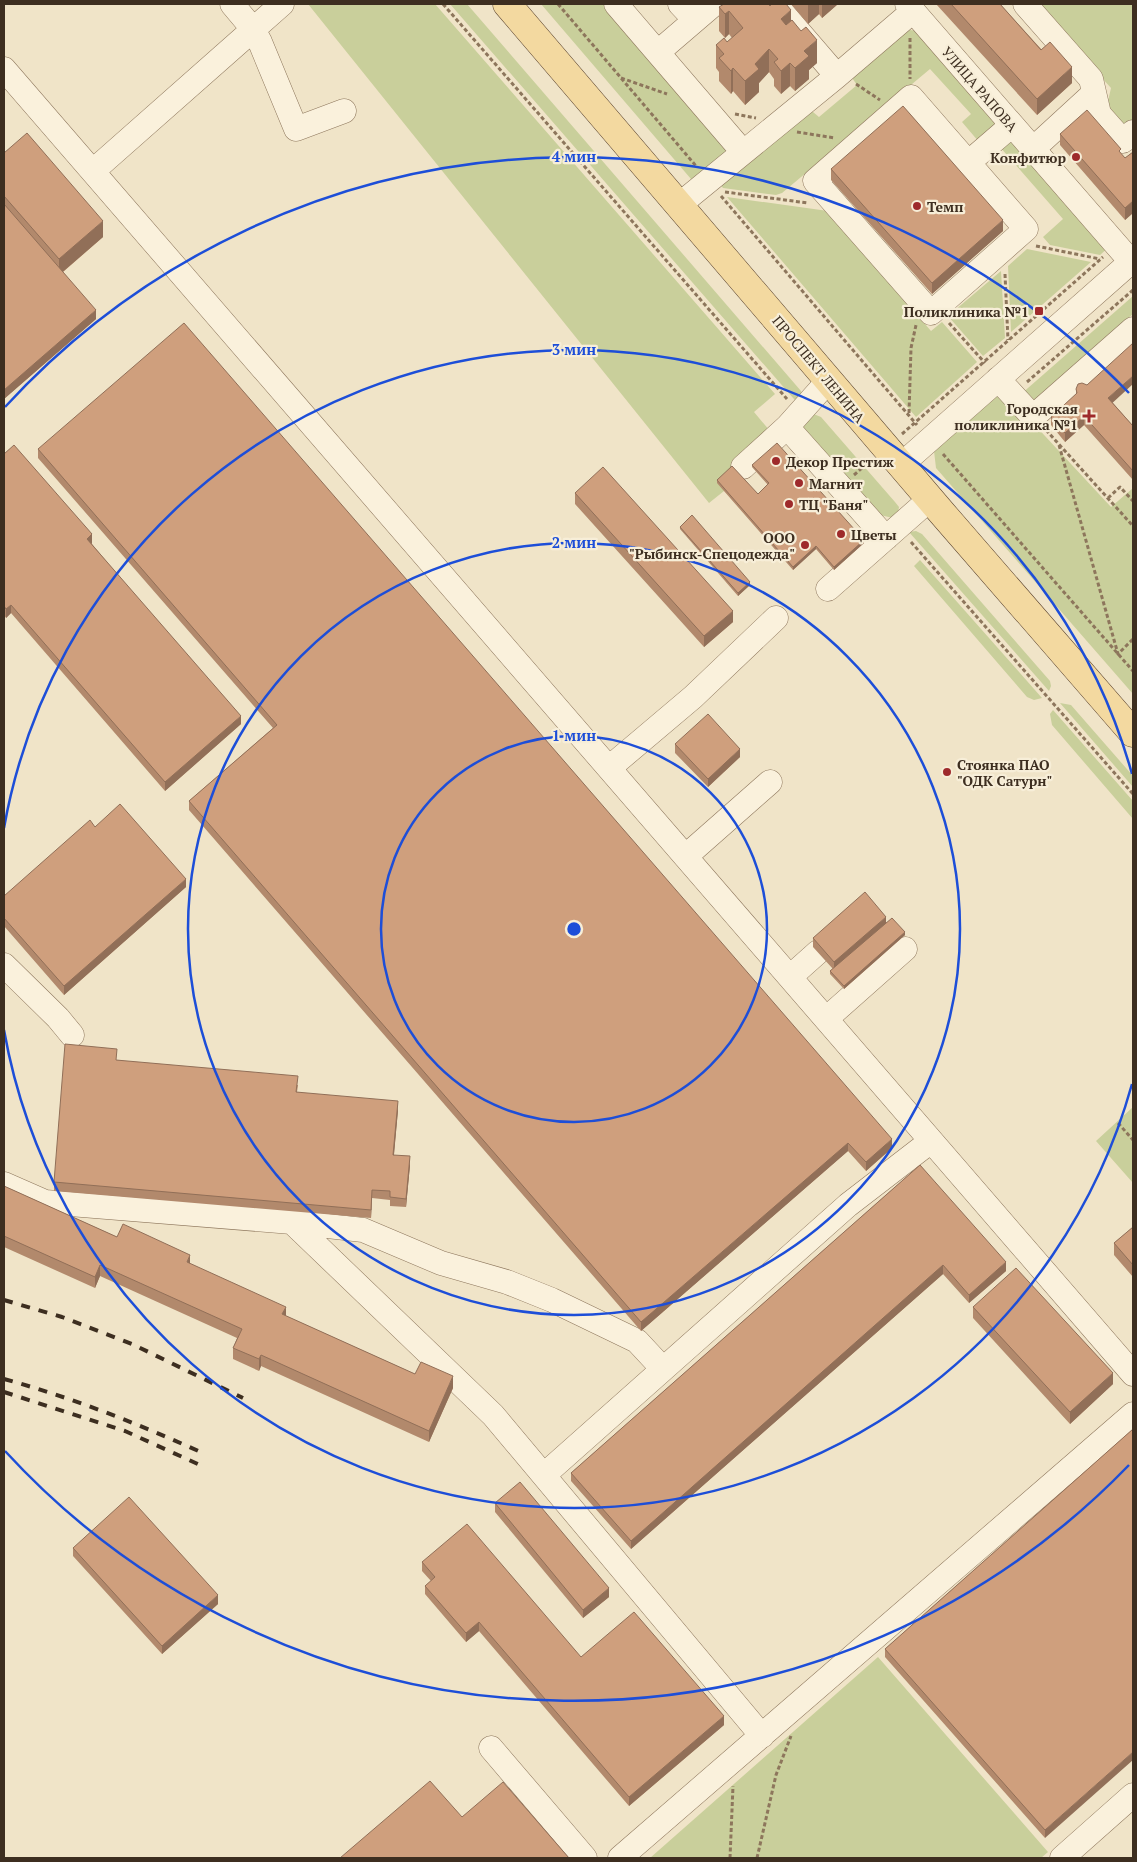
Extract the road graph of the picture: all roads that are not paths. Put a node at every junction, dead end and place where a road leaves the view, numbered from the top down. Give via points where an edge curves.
1 (232, 4) edge
2 (282, 4) edge
3 (507, 4) edge
4 (616, 4) edge
5 (714, 4) edge
6 (775, 4) edge
7 (1025, 4) edge
8 (910, 8) edge
9 (687, 12) edge
10 (253, 29) junction
11 (658, 52) junction
12 (4, 69) edge
13 (840, 74) junction
14 (1094, 93) junction
15 (344, 111) dead end
16 (1012, 125) junction
17 (1133, 132) edge
18 (1033, 148) junction
19 (742, 152) junction
20 (968, 163) junction
21 (93, 172) junction
22 (679, 205) junction
23 (1123, 258) edge
24 (1133, 329) edge
25 (998, 378) junction
26 (829, 380) junction
27 (794, 420) junction
28 (893, 456) junction
29 (743, 467) dead end
30 (930, 499) junction
31 (893, 533) junction
32 (828, 589) dead end
33 (776, 618) dead end
34 (1133, 733) edge
35 (609, 768) junction
36 (770, 782) dead end
37 (686, 856) junction
38 (905, 949) dead end
39 (818, 952) edge
40 (4, 965) edge
41 (790, 977) junction
42 (826, 1018) junction
43 (72, 1035) dead end
44 (931, 1140) junction
45 (4, 1184) edge
46 (292, 1222) junction
47 (663, 1369) junction
48 (1133, 1374) edge
49 (1133, 1414) edge
50 (544, 1475) junction
51 (762, 1736) junction
52 (491, 1748) dead end
53 (1133, 1795) edge
54 (586, 1858) edge
55 (620, 1858) edge
56 (1062, 1858) edge

1 - 10 street
2 - 10 street
3 - 22 main road, ПРОСПЕКТ ЛЕНИНА
4 - 11 street
5 - 9 street
6 - 13 street
7 - 14 street via 1091,79
8 - 13 street
8 - 16 street, УЛИЦА РАПОВА
9 - 11 street
10 - 15 street via 296,129
10 - 21 street
11 - 19 street
12 - 21 street
13 - 19 street
14 - 17 street via 1099,114 1123,141
14 - 18 street
16 - 18 street, УЛИЦА РАПОВА
16 - 20 street
18 - 23 street, УЛИЦА РАПОВА
19 - 22 street
20 - 20 street via 903,104 815,181 930,306 1026,229
21 - 35 street
22 - 26 main road, ПРОСПЕКТ ЛЕНИНА
23 - 25 street
24 - 25 street via 1033,417
25 - 28 street via 935,441
26 - 27 street
26 - 28 main road, ПРОСПЕКТ ЛЕНИНА
27 - 29 street
27 - 31 street
28 - 30 main road, ПРОСПЕКТ ЛЕНИНА
30 - 31 street
30 - 34 main road, ПРОСПЕКТ ЛЕНИНА
31 - 32 street
33 - 35 street via 693,696
35 - 37 street
36 - 37 street
37 - 41 street
38 - 42 street
39 - 41 street
40 - 43 street
41 - 42 street
42 - 44 street
44 - 47 street via 848,1205
44 - 48 street
45 - 46 street via 45,1202
46 - 47 street via 364,1230 441,1263 507,1282 636,1341
46 - 50 street via 471,1391
47 - 50 street
49 - 51 street
50 - 51 street
51 - 55 street
52 - 54 street
53 - 56 street

